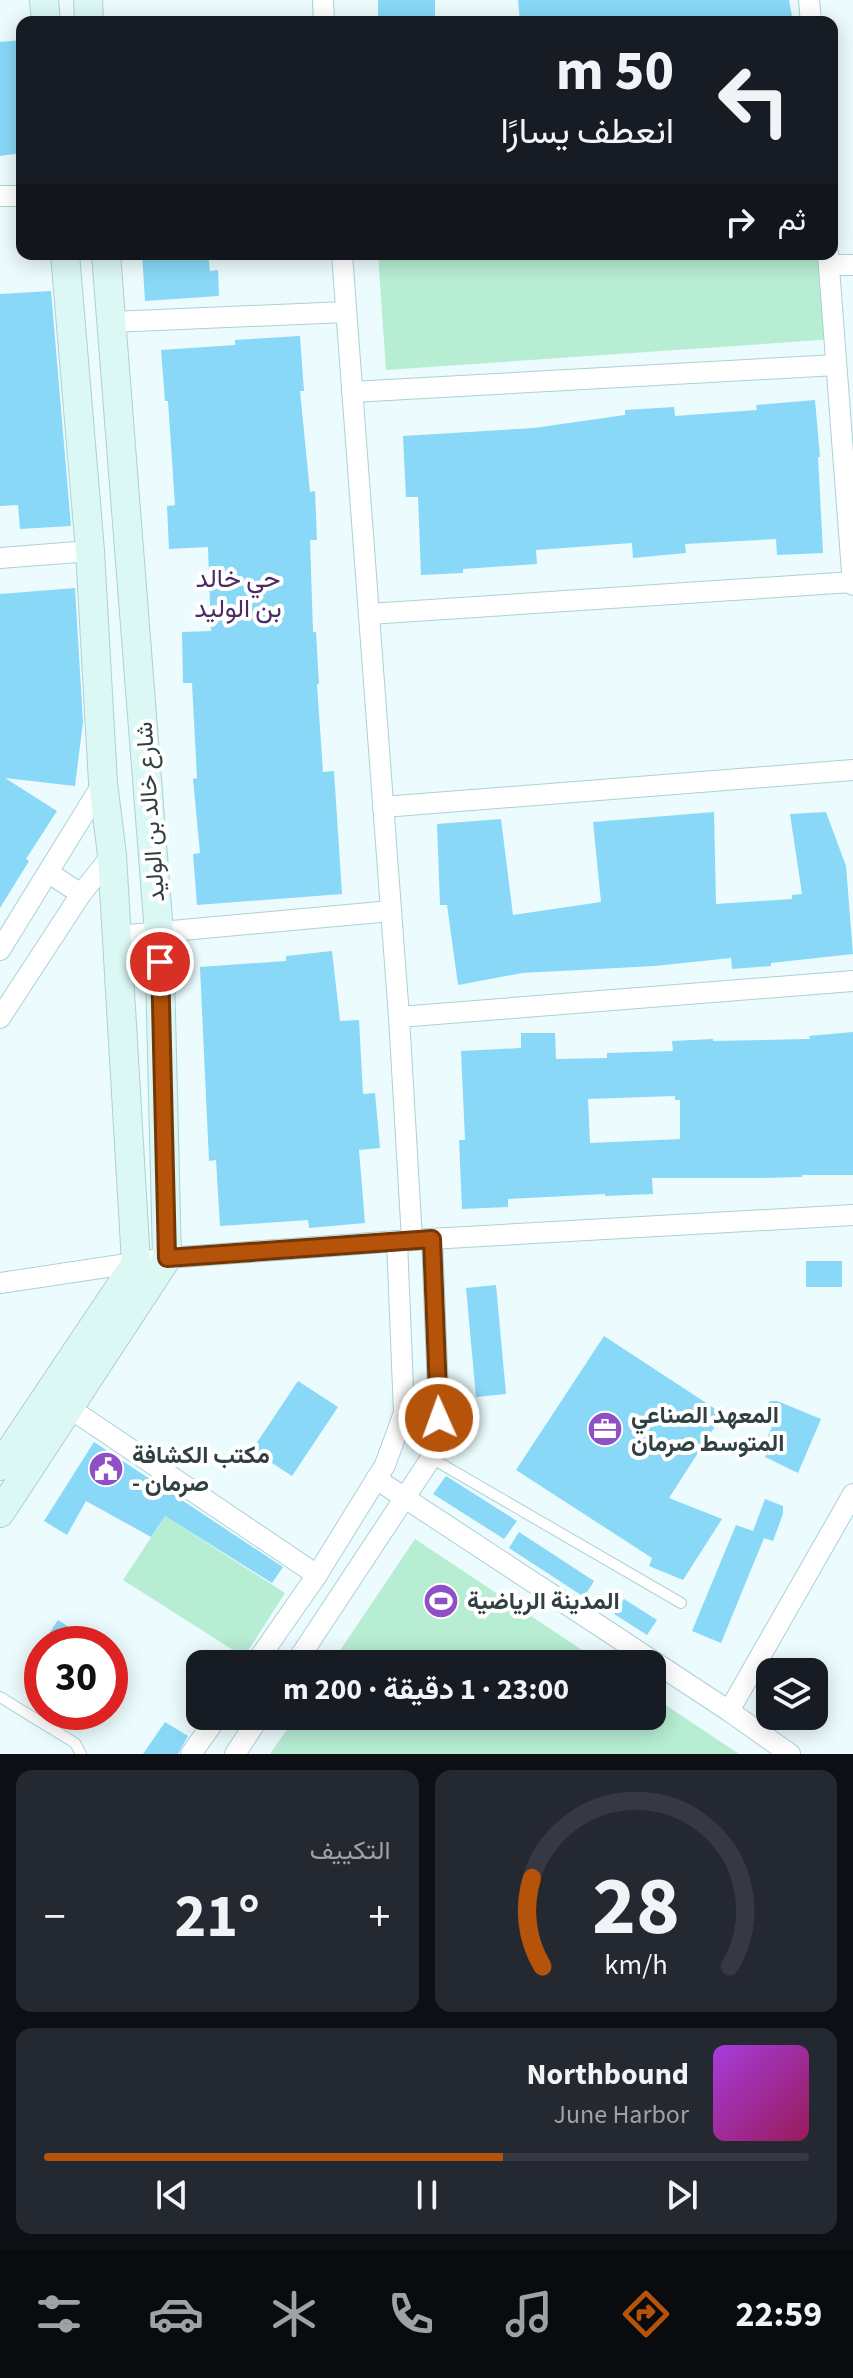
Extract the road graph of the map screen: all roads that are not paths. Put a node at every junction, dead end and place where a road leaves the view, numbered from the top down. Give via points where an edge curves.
1 (66, 260) edge
2 (107, 260) edge
3 (342, 260) edge
4 (828, 260) edge
5 (853, 265) edge
6 (346, 312) junction
7 (112, 322) junction
8 (836, 365) junction
9 (352, 392) junction
10 (90, 551) junction
11 (0, 558) edge
12 (853, 584) edge
13 (369, 614) junction
14 (853, 770) edge
15 (103, 783) junction
16 (383, 807) junction
17 (112, 855) junction
18 (49, 873) junction
19 (81, 894) junction
20 (391, 911) junction
21 (159, 933) junction
22 (117, 936) junction
23 (0, 950) edge
24 (853, 981) edge
25 (399, 1017) junction
26 (0, 1018) edge
27 (853, 1215) edge
28 (414, 1240) junction
29 (167, 1258) junction
30 (136, 1263) junction
31 (0, 1283) edge
32 (68, 1407) junction
33 (431, 1458) junction
34 (0, 1466) edge
35 (376, 1479) junction
36 (853, 1494) edge
37 (406, 1499) junction
38 (0, 1513) edge
39 (317, 1575) junction
40 (681, 1603) dead end
41 (265, 1650) edge
42 (304, 1650) edge
43 (0, 1697) edge
44 (729, 1711) junction
45 (208, 1730) edge
46 (251, 1730) edge
47 (81, 1754) edge
48 (191, 1754) edge
49 (235, 1754) edge
50 (790, 1754) edge

1 - 10 street, شارع خالد بن الوليد
2 - 7 street, شارع خالد بن الوليد
3 - 6 street
4 - 5 street
4 - 8 street
6 - 7 street
6 - 9 street
7 - 21 street, شارع خالد بن الوليد
8 - 9 street
8 - 12 street
9 - 13 street
10 - 11 street
10 - 15 street, شارع خالد بن الوليد
12 - 13 street
13 - 16 street
14 - 16 street
15 - 17 street, شارع خالد بن الوليد
15 - 18 street
16 - 20 street
17 - 19 street
17 - 22 street, شارع خالد بن الوليد
18 - 19 street
18 - 23 street
19 - 26 street
20 - 21 street
20 - 25 street
21 - 22 street
21 - 29 street, شارع خالد بن الوليد
22 - 30 street, شارع خالد بن الوليد
24 - 25 street
25 - 28 street
27 - 28 street
28 - 29 street
28 - 33 street via 439,1418
28 - 35 street via 404,1413
29 - 30 street
29 - 32 street
30 - 31 street
30 - 34 street
32 - 38 street
32 - 39 street
33 - 37 street
33 - 40 lane
35 - 37 street
35 - 39 street
36 - 44 street
37 - 42 street
37 - 44 street
39 - 41 street
43 - 47 lane via 75,1743
44 - 50 street
45 - 48 street
46 - 49 street

